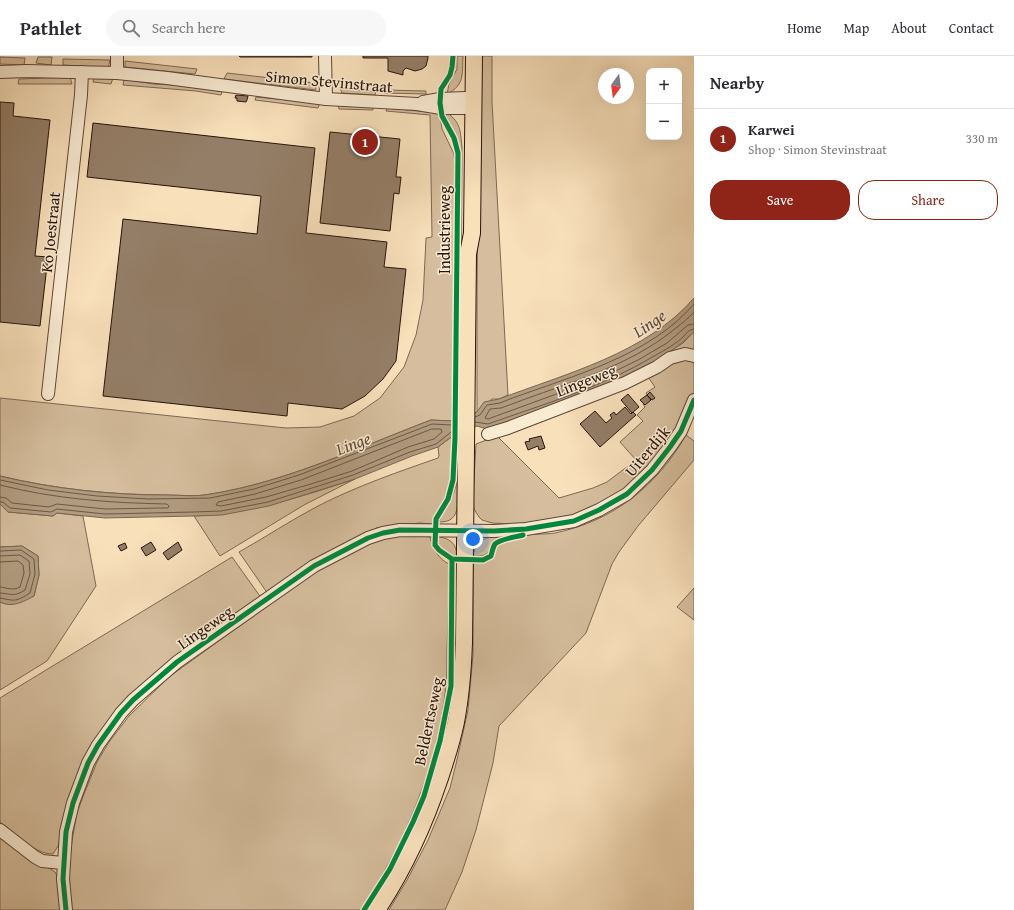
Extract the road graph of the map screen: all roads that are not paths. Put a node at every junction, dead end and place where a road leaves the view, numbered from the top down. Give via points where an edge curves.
1 (117, 56) edge
2 (325, 56) edge
3 (465, 56) edge
4 (474, 56) edge
5 (0, 72) edge
6 (82, 72) junction
7 (117, 73) junction
8 (326, 99) junction
9 (467, 103) junction
10 (694, 356) edge
11 (48, 394) dead end
12 (694, 400) edge
13 (488, 434) dead end
14 (465, 530) junction
15 (0, 830) edge
16 (63, 863) junction
17 (66, 910) edge
18 (377, 910) edge

1 - 7 street
2 - 8 street
3 - 9 main road, Industrieweg
4 - 9 main road, Industrieweg
5 - 6 street, Simon Stevinstraat
6 - 7 street, Simon Stevinstraat
6 - 11 street, Ko Joestraat
7 - 8 street, Simon Stevinstraat
8 - 9 street, Simon Stevinstraat via 416,104 430,100
9 - 14 main road, Industrieweg via 472,234 468,254
10 - 13 street, Lingeweg via 685,354 670,358 625,383
12 - 14 street, Uiterdijk via 681,431 652,470 627,494 599,510 574,521 526,529
14 - 16 street, Lingeweg via 400,530 368,538 314,566 177,662 121,713 98,745 88,763 73,803 66,832
14 - 18 main road, Beldertseweg via 464,643 462,684 456,723 426,818 395,884
15 - 16 street via 35,858
16 - 17 street, Lingeweg

